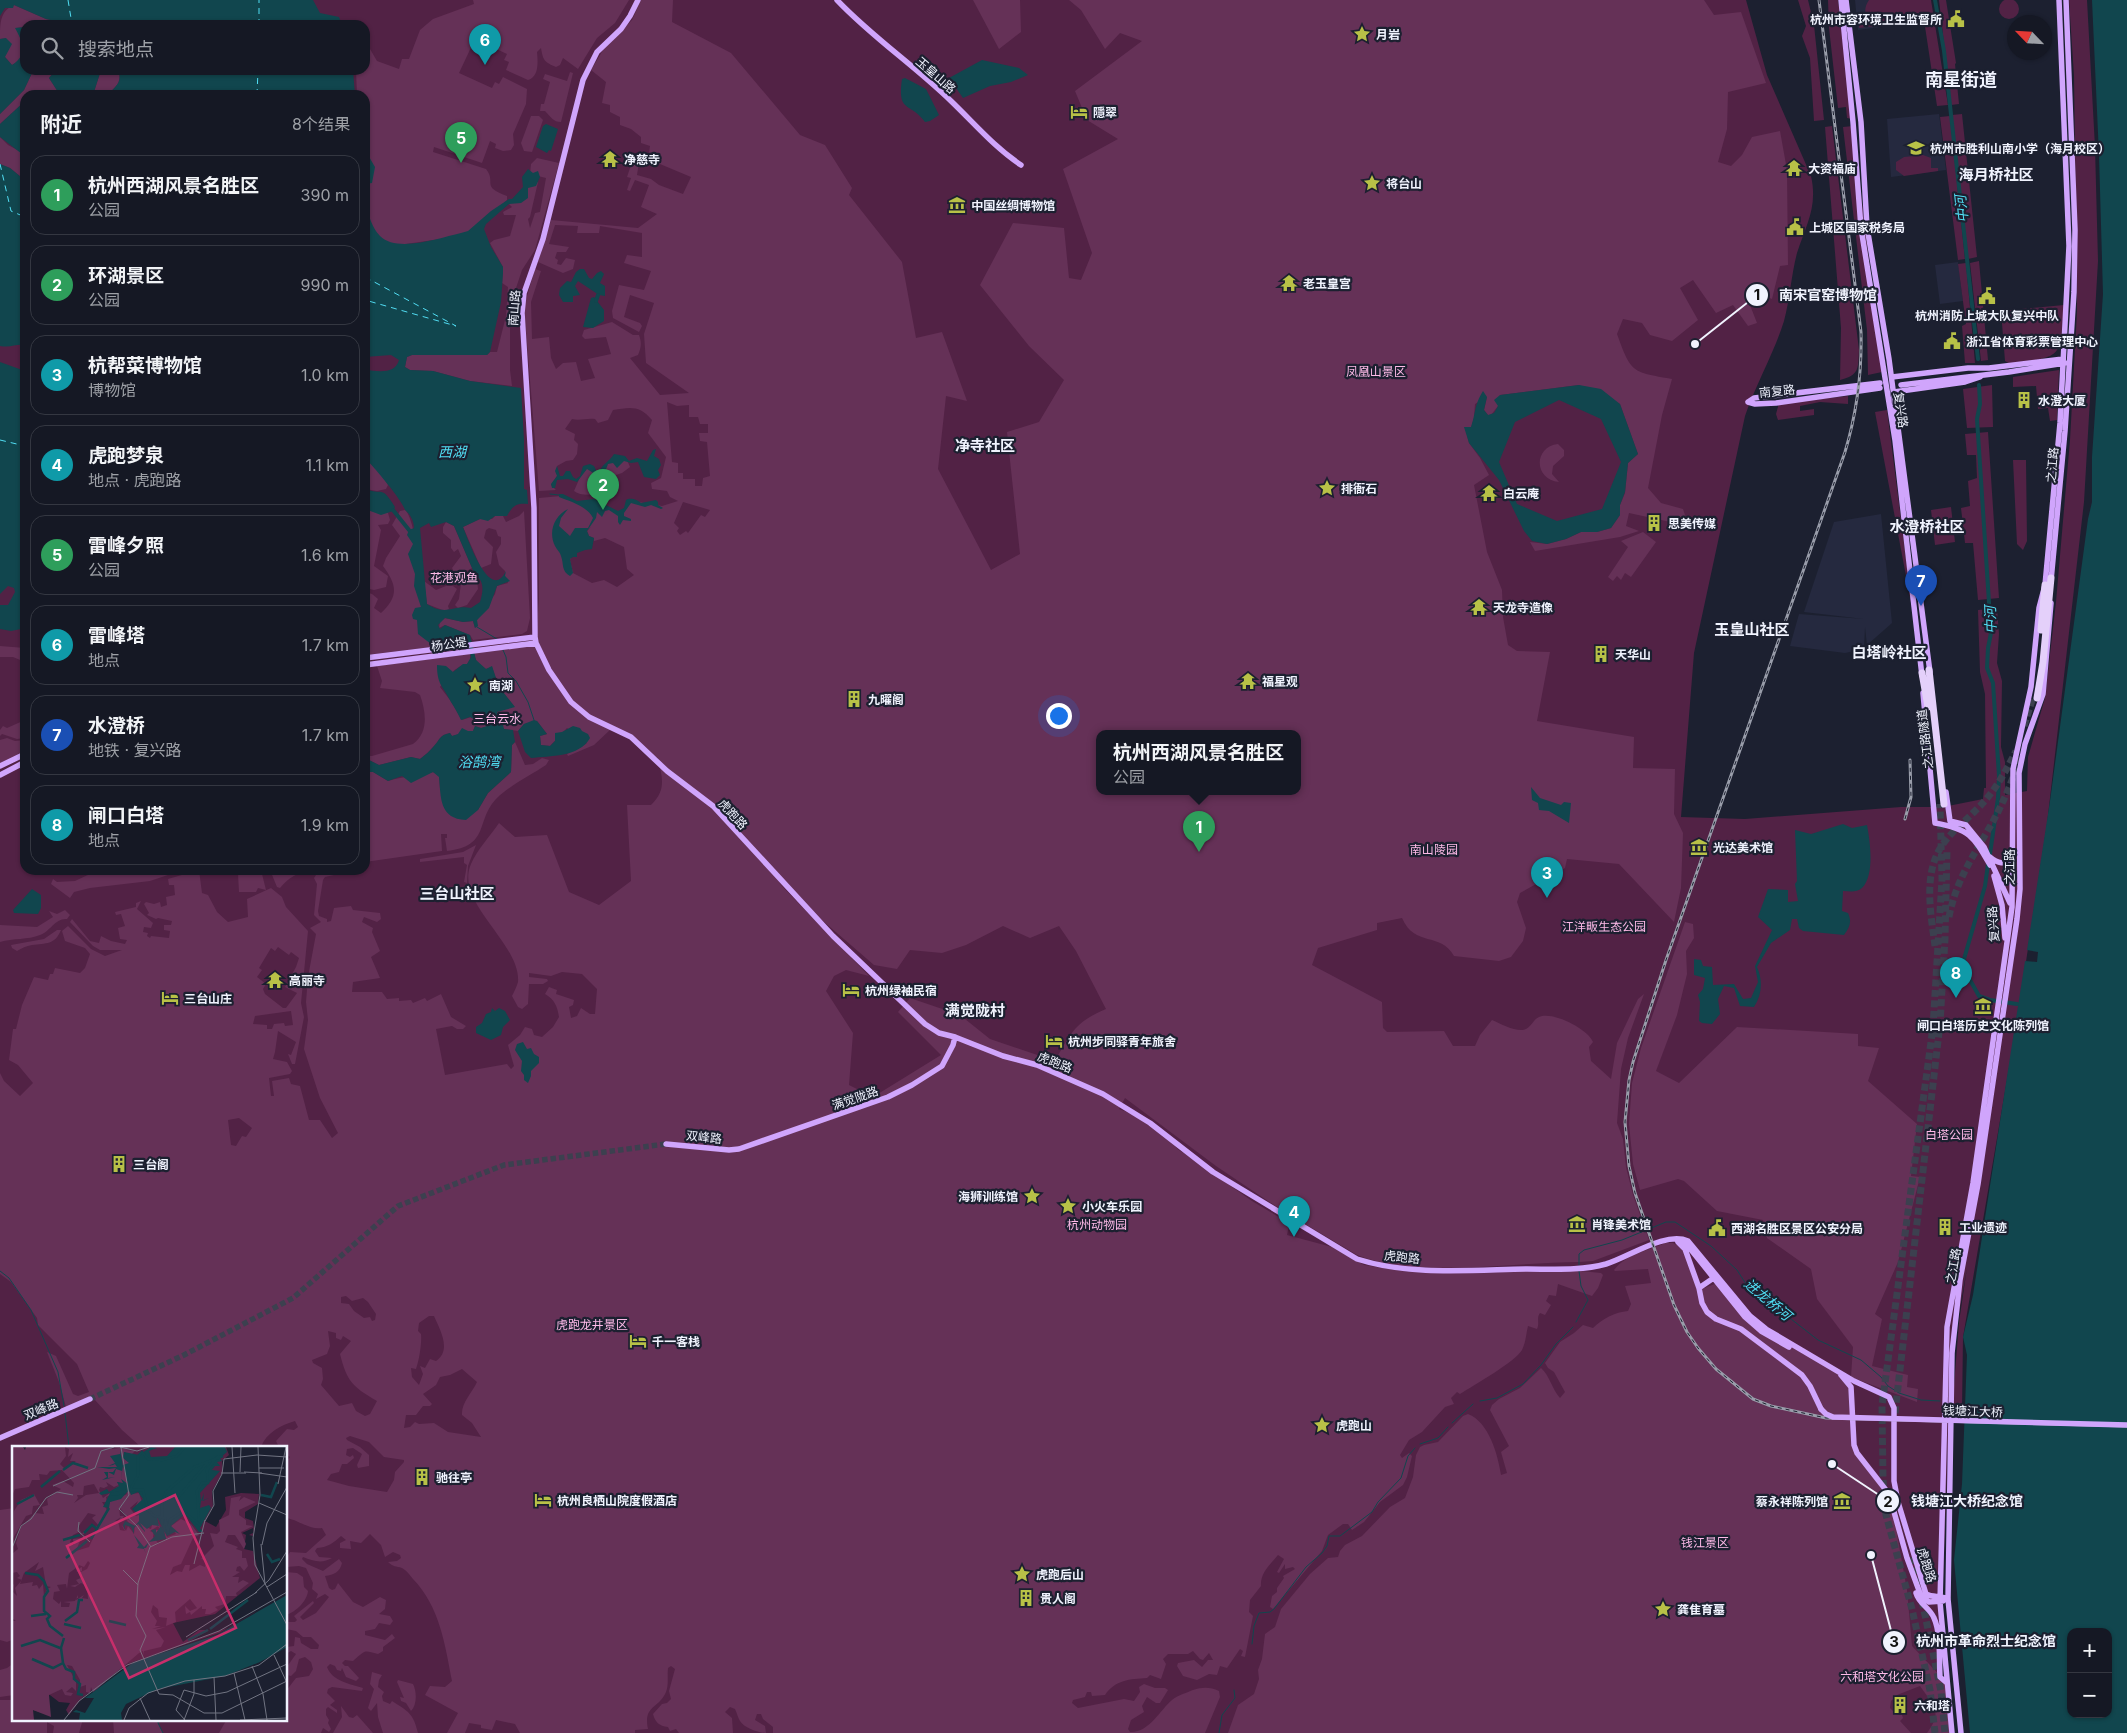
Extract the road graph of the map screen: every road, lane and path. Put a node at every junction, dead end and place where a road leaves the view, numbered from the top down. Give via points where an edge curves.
1 (638, 0) edge
2 (837, 0) edge
3 (1841, 0) edge
4 (1846, 0) edge
5 (2059, 0) edge
6 (2066, 0) edge
7 (1021, 165) dead end
8 (2062, 361) junction
9 (2070, 363) junction
10 (1989, 368) junction
11 (1986, 374) junction
12 (1892, 377) junction
13 (1880, 385) joint
14 (1894, 392) junction
15 (2052, 578) junction
16 (2045, 585) junction
17 (536, 640) junction
18 (471, 648) junction
19 (370, 658) edge
20 (370, 664) edge
21 (1929, 670) junction
22 (1922, 673) junction
23 (20, 756) edge
24 (20, 765) edge
25 (0, 766) edge
26 (0, 775) edge
27 (1950, 821) junction
28 (1935, 823) junction
29 (1982, 848) junction
30 (1988, 854) junction
31 (2012, 858) junction
32 (1992, 866) junction
33 (1999, 889) junction
34 (2013, 903) junction
35 (2004, 918) junction
36 (2017, 919) joint
37 (2005, 958) junction
38 (2001, 1002) junction
39 (955, 1037) junction
40 (666, 1144) tunnel mouth
41 (739, 1149) joint
42 (1675, 1240) junction
43 (1716, 1277) junction
44 (1718, 1284) junction
45 (1699, 1289) junction
46 (90, 1399) tunnel mouth
47 (2127, 1426) edge
48 (0, 1438) edge
49 (1912, 1571) junction
50 (1940, 1599) junction
51 (1948, 1599) junction
52 (1947, 1683) junction
53 (1952, 1733) edge
54 (1961, 1733) edge

1 - 17 main road, 南山路 via 620,29 597,52 583,80 543,239 524,293 522,314 534,495
2 - 7 main road, 玉皇山路
3 - 22 main road, 复兴路 via 1861,228 1895,440
4 - 12 main road, 复兴路 via 1861,122 1867,227
5 - 8 main road, 之江路 via 2068,246
6 - 9 main road, 之江路 via 2075,230
8 - 9 main road
8 - 10 main road
8 - 11 main road
8 - 16 main road, 之江路
9 - 15 main road, 之江路
10 - 11 main road via 1900,382
10 - 12 main road
11 - 14 main road via 1965,382
12 - 14 main road, 复兴路
13 - 13 main road, 南复路 via 1754,398 1748,402 1776,403
14 - 21 main road, 复兴路
15 - 16 highway via 2043,662 2035,697
15 - 34 main road, 之江路 via 2045,681 2025,744 2020,773
16 - 31 main road, 之江路 via 2039,608 2031,687 2013,769
17 - 18 main road, 杨公堤
17 - 39 main road, 虎跑路 via 549,670 571,702 589,717 631,737 667,771 713,806 833,936 925,1024 939,1033
18 - 19 main road, 杨公堤
18 - 20 main road, 杨公堤
21 - 22 highway, 之江路隧道 via 1942,804
21 - 27 main road, 复兴路
22 - 28 main road, 复兴路
23 - 25 main road
24 - 26 main road
27 - 28 main road
27 - 29 main road, 复兴路 via 1966,825
28 - 29 main road, 复兴路 via 1963,830
29 - 30 main road, 复兴路
29 - 32 main road
30 - 31 main road via 2000,863
30 - 32 main road, 复兴路
31 - 34 main road, 之江路
32 - 33 main road, 复兴路
32 - 34 main road, 复兴路
33 - 34 main road, 复兴路
33 - 35 main road, 复兴路
34 - 35 main road, 之江路
34 - 36 main road, 复兴路
34 - 37 main road, 之江路
35 - 37 main road, 复兴路
36 - 38 main road, 之江路
37 - 38 main road, 之江路
38 - 50 main road, 之江路 via 1947,1328
38 - 51 main road, 之江路 via 1978,1184 1955,1318
39 - 41 main road, 满觉陇路 via 942,1066 912,1085 888,1097
39 - 42 main road, 虎跑路 via 1037,1065 1103,1094 1150,1123 1241,1190 1357,1259 1372,1264 1412,1269 1588,1268 1625,1257 1663,1240
40 - 41 main road, 双峰路
42 - 43 main road, 虎跑路 via 1688,1246
42 - 45 main road via 1685,1249
43 - 44 main road, 虎跑路
43 - 45 main road
43 - 50 main road, 虎跑路 via 1750,1316 1766,1329 1854,1381 1889,1397 1894,1408 1894,1481 1898,1502 1923,1588 1926,1594
44 - 45 main road
44 - 49 main road, 虎跑路 via 1745,1317 1761,1330 1843,1376 1851,1387 1854,1445 1889,1494
45 - 47 main road, 钱塘江大桥, bridge via 1702,1302 1712,1316 1741,1329 1802,1375 1821,1409 1833,1417
46 - 48 main road, 双峰路
49 - 50 main road, 虎跑路 via 1921,1596 1930,1602
49 - 52 main road via 1917,1597 1935,1619 1940,1678
50 - 51 main road, 虎跑路
50 - 52 main road, 之江路
51 - 54 main road, 之江路
52 - 53 main road, 之江路

